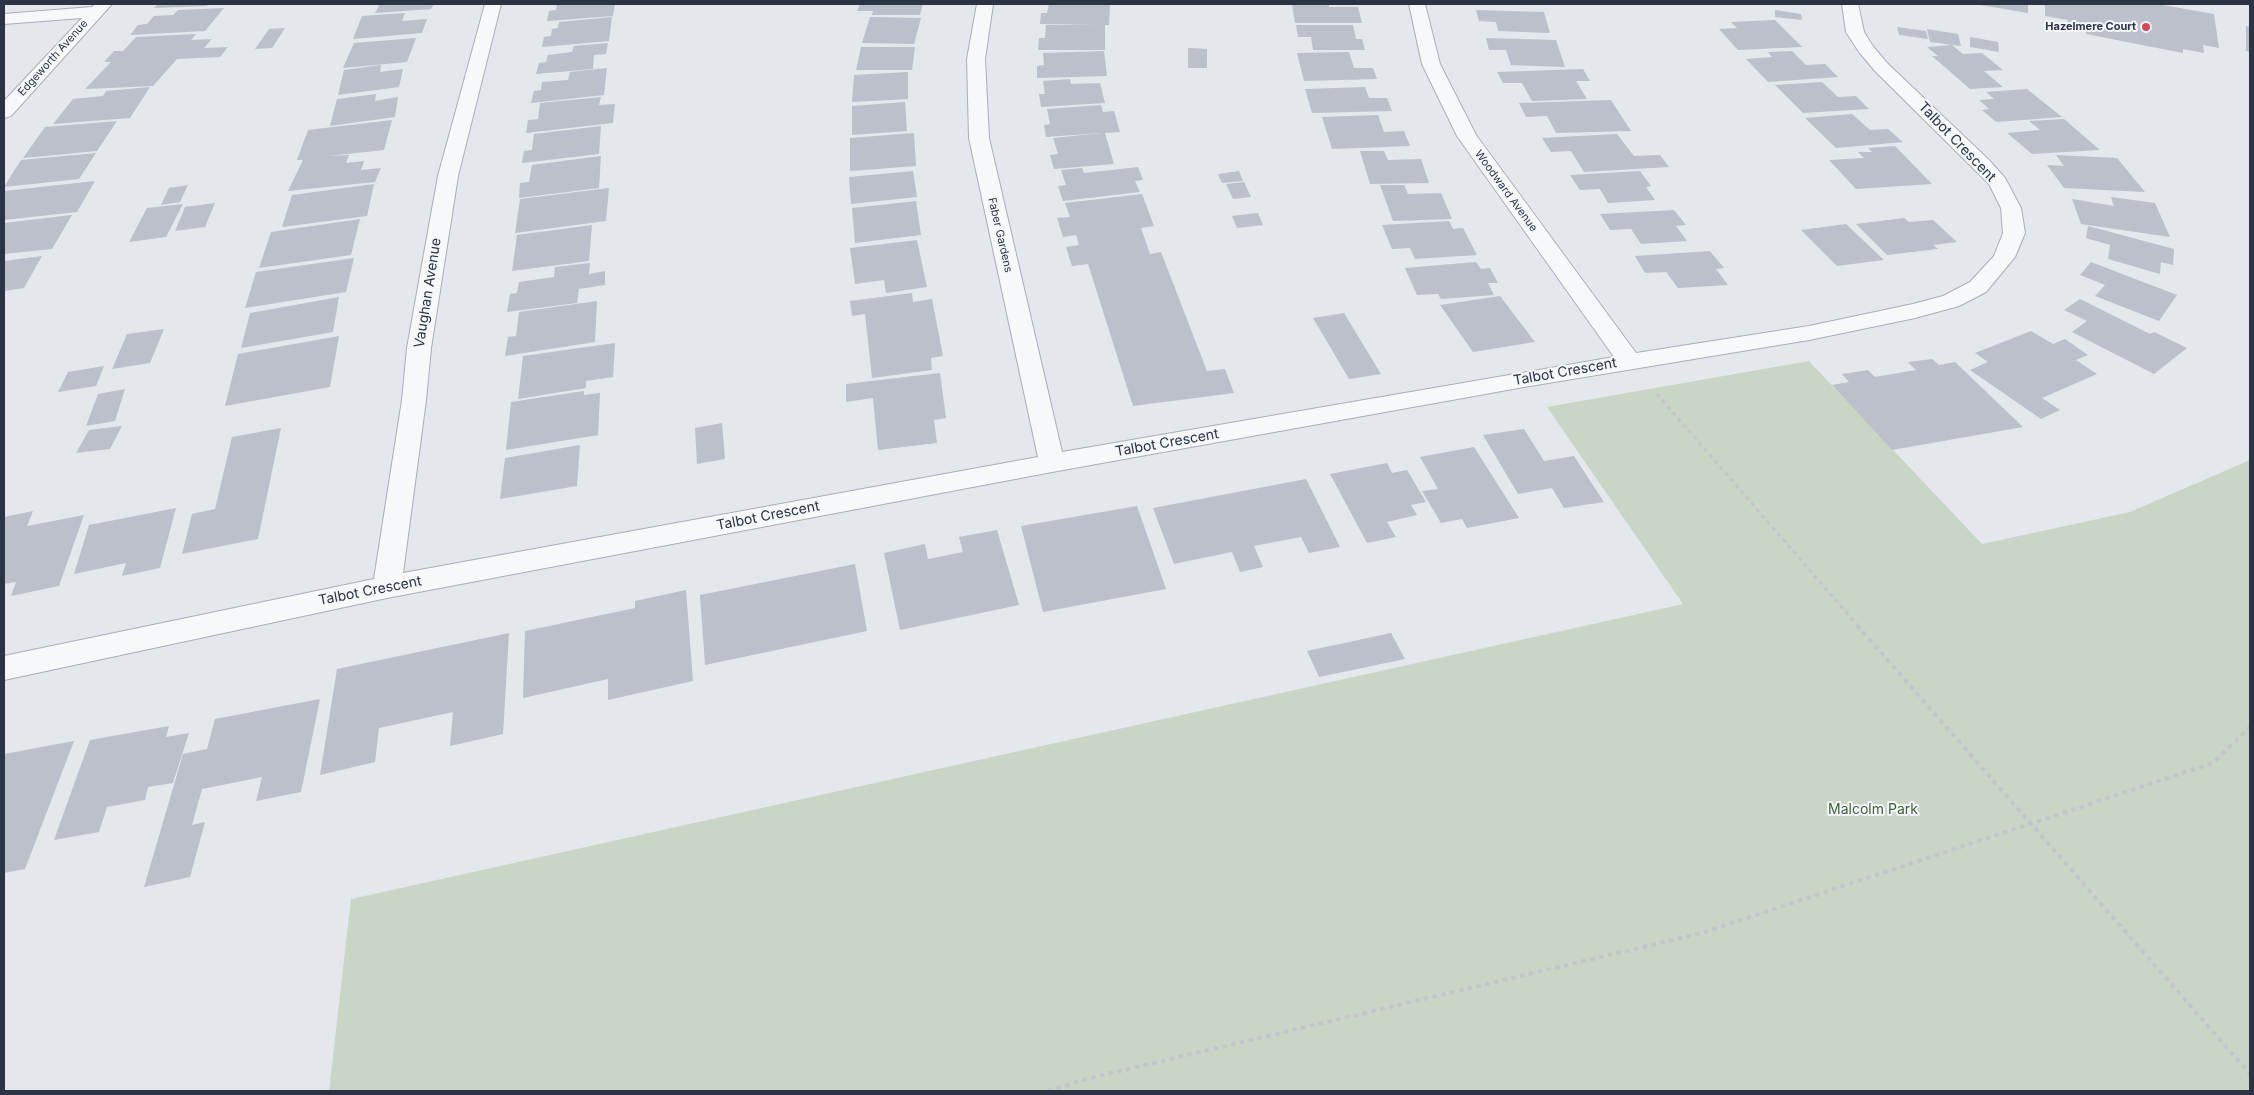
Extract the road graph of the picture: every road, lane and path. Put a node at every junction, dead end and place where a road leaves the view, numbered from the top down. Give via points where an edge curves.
1 (493, 4) edge
2 (985, 4) edge
3 (1417, 4) edge
4 (1850, 4) edge
5 (100, 8) edge
6 (4, 19) edge
7 (4, 112) edge
8 (1629, 361) junction
9 (1052, 463) junction
10 (387, 587) junction
11 (4, 668) edge
12 (2250, 727) edge
13 (2030, 824) junction
14 (2250, 1074) edge
15 (1048, 1091) edge

1 - 10 street, Vaughan Avenue via 448,176 419,348
2 - 9 street, Faber Gardens via 976,59 979,138
3 - 8 street, Woodward Avenue via 1431,64 1466,136
4 - 8 street, Talbot Crescent via 1855,32 1864,48 1998,182 2011,208 2014,233 2004,257 1978,287 1951,301 1915,311 1809,333
5 - 6 street
5 - 7 street, Edgeworth Avenue
8 - 9 street, Talbot Crescent
8 - 13 path
9 - 10 street, Talbot Crescent
10 - 11 street, Talbot Crescent
12 - 13 path via 2213,762
13 - 14 path
13 - 15 path via 1702,933 1086,1079

